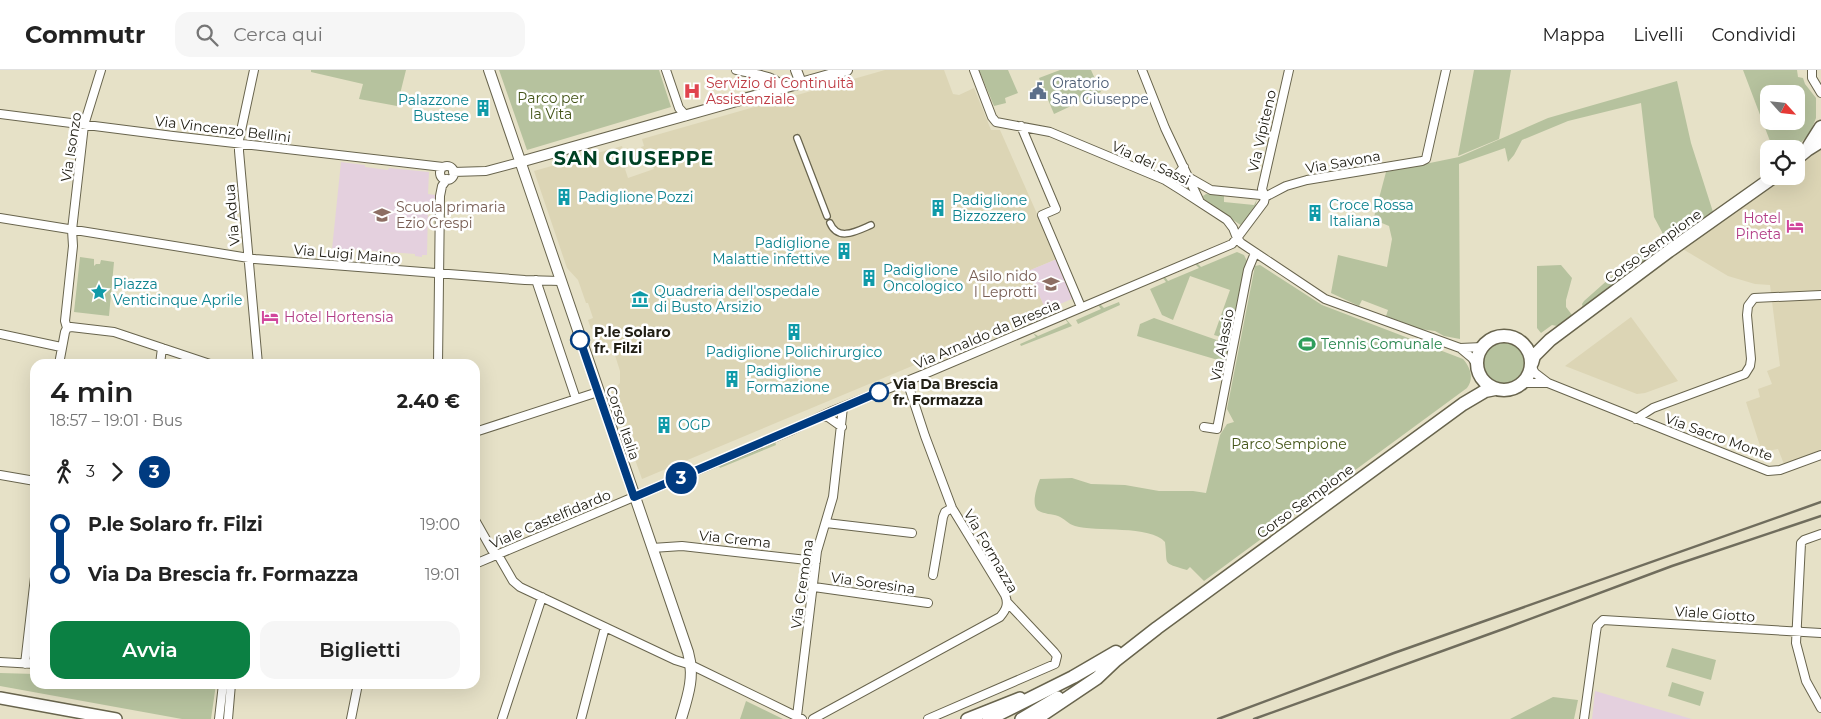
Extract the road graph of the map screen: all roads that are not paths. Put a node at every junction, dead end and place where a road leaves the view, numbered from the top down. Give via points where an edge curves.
1 (101, 70) edge
2 (254, 70) edge
3 (489, 70) edge
4 (666, 70) edge
5 (736, 70) edge
6 (796, 70) edge
7 (847, 70) edge
8 (974, 70) edge
9 (1142, 70) edge
10 (1289, 70) edge
11 (1446, 70) edge
12 (1812, 70) edge
13 (753, 74) junction
14 (801, 83) junction
15 (1818, 84) edge
16 (783, 88) junction
17 (765, 93) junction
18 (1821, 93) edge
19 (0, 114) edge
20 (686, 116) junction
21 (84, 125) junction
22 (1021, 126) junction
23 (1821, 127) edge
24 (797, 138) dead end
25 (1821, 141) edge
26 (239, 143) junction
27 (1807, 150) joint
28 (520, 162) junction
29 (443, 167) junction
30 (1184, 167) junction
31 (453, 172) junction
32 (1189, 177) junction
33 (447, 179) junction
34 (1165, 180) junction
35 (1761, 185) edge
36 (1215, 191) junction
37 (1266, 197) junction
38 (1200, 202) junction
39 (827, 216) dead end
40 (0, 218) edge
41 (830, 224) dead end
42 (871, 225) dead end
43 (72, 230) junction
44 (1237, 238) junction
45 (1255, 253) junction
46 (248, 258) junction
47 (438, 274) junction
48 (536, 280) junction
49 (560, 281) junction
50 (1821, 295) edge
51 (1081, 307) junction
52 (67, 328) junction
53 (0, 334) edge
54 (1550, 340) junction
55 (1523, 344) junction
56 (60, 347) junction
57 (1483, 347) junction
58 (162, 348) junction
59 (1460, 348) junction
60 (59, 359) edge
61 (161, 359) edge
62 (195, 359) edge
63 (257, 359) edge
64 (438, 359) edge
65 (1531, 365) junction
66 (1479, 370) junction
67 (908, 381) junction
68 (1524, 383) junction
69 (1548, 383) junction
70 (1495, 389) junction
71 (598, 392) junction
72 (1471, 398) junction
73 (576, 399) junction
74 (843, 407) junction
75 (822, 416) junction
76 (1636, 419) junction
77 (842, 427) junction
78 (1204, 427) dead end
79 (480, 430) edge
80 (1821, 455) edge
81 (0, 475) edge
82 (30, 481) edge
83 (634, 497) junction
84 (952, 508) junction
85 (826, 523) junction
86 (480, 529) edge
87 (912, 533) dead end
88 (1821, 534) edge
89 (652, 548) junction
90 (498, 555) junction
91 (816, 561) junction
92 (480, 562) edge
93 (933, 575) dead end
94 (814, 587) junction
95 (542, 598) junction
96 (1008, 602) junction
97 (928, 603) dead end
98 (30, 620) edge
99 (605, 627) junction
100 (1157, 628) junction
101 (1796, 632) junction
102 (1821, 633) edge
103 (1116, 660) junction
104 (0, 662) edge
105 (25, 664) junction
106 (30, 664) edge
107 (692, 665) junction
108 (1072, 677) junction
109 (222, 689) edge
110 (231, 689) edge
111 (357, 689) edge
112 (0, 698) edge
113 (687, 700) junction
114 (1821, 708) edge
115 (800, 718) edge
116 (112, 719) edge
117 (219, 719) edge
118 (228, 719) edge
119 (351, 719) edge
120 (502, 719) edge
121 (581, 719) edge
122 (682, 719) edge
123 (687, 719) edge
124 (813, 719) edge
125 (928, 719) edge
126 (967, 719) edge
127 (989, 719) edge
128 (1021, 719) edge
129 (1036, 719) edge
130 (1584, 719) edge

1 - 21 street, Via Isonzo
2 - 26 street, Via Adua
3 - 28 street, Corso Italia
4 - 20 street via 679,108
5 - 13 street
6 - 14 street
7 - 14 street
8 - 22 street, Via dei Sassi via 994,121
9 - 30 street
10 - 37 street, Via Vipiteno via 1262,189
11 - 37 street, Via Savona via 1426,158 1422,161 1308,180 1286,186
12 - 15 street via 1812,78
13 - 16 street via 773,78
13 - 17 street via 761,81
14 - 16 street
15 - 18 street
16 - 17 street
17 - 20 street
19 - 21 street, Via Vincenzo Bellini
20 - 28 street
21 - 26 street, Via Vincenzo Bellini
21 - 43 street, Via Isonzo
22 - 34 street, Via dei Sassi via 1050,132
22 - 51 street via 1056,209 1042,215
23 - 27 main road
24 - 39 street
25 - 27 main road
26 - 29 street, Via Vincenzo Bellini
26 - 46 street, Via Adua
28 - 31 street via 486,171
28 - 49 street, Corso Italia
29 - 31 street via 449,166
29 - 33 street via 440,174
30 - 32 street
30 - 34 street via 1177,175
31 - 33 street
32 - 36 street
32 - 38 street
33 - 47 street via 440,196
34 - 38 street, Via dei Sassi
35 - 54 main road, Corso Sempione
36 - 37 street
36 - 38 street via 1203,193
37 - 44 street
38 - 44 street, Via dei Sassi via 1230,224
40 - 43 street
41 - 42 street via 843,234
43 - 46 street, Via Luigi Maino
43 - 52 street
44 - 45 street, Via dei Sassi
44 - 51 street, Via Arnaldo da Brescia via 1232,244
45 - 59 street, Via dei Sassi via 1325,299
45 - 78 street, Via Alassio via 1248,270 1217,429
46 - 47 street, Via Luigi Maino
46 - 63 street, Via Adua
47 - 48 street, Via Luigi Maino
47 - 64 street
48 - 49 street, Via Luigi Maino
48 - 73 street
49 - 71 street, Corso Italia
50 - 76 street, Via Sacro Monte via 1754,298 1748,306 1751,359 1745,374 1653,408
51 - 67 street, Via Arnaldo da Brescia
52 - 56 street
52 - 58 street via 114,332
53 - 56 street
54 - 55 main road
54 - 65 main road
55 - 57 main road via 1502,336
55 - 65 main road via 1529,352
56 - 60 street
57 - 59 street, Via dei Sassi
57 - 66 main road via 1478,356
58 - 61 street
58 - 62 street
59 - 66 street, Via dei Sassi via 1472,358
65 - 68 main road
65 - 69 street, Via Sacro Monte
66 - 70 main road via 1486,384
66 - 72 main road
67 - 74 street, Via Arnaldo da Brescia
67 - 84 street, Via Formazza via 927,444
68 - 69 street, Via Sacro Monte
68 - 70 main road via 1510,390
69 - 76 street, Via Sacro Monte
70 - 72 main road, Corso Sempione
71 - 73 street
71 - 83 street, Corso Italia
72 - 100 main road, Corso Sempione
73 - 79 street
74 - 75 street, Via Arnaldo da Brescia
74 - 77 street, Via Cremona
75 - 77 street
75 - 83 street, Via Arnaldo da Brescia
76 - 80 street, Via Sacro Monte via 1768,471 1780,470
77 - 85 street, Via Cremona via 833,497
81 - 82 street
83 - 89 street, Corso Italia
83 - 90 street, Viale Castelfidardo
84 - 93 street via 943,517
84 - 96 street, Via Formazza
85 - 87 street
85 - 91 street, Via Cremona
86 - 90 street
88 - 101 street via 1801,543
89 - 91 street, Via Crema via 682,546
89 - 107 street, Corso Italia
90 - 92 street, Viale Castelfidardo
90 - 95 street via 515,583
91 - 94 street, Via Cremona
94 - 97 street, Via Soresina
94 - 115 street, Via Cremona
95 - 99 street
95 - 120 street
96 - 124 street, Via Formazza via 1000,617
96 - 125 street via 1057,656 1054,664
98 - 105 street
99 - 107 street
99 - 121 street
100 - 103 main road, Corso Sempione
100 - 108 main road, Corso Sempione
101 - 102 street, Viale Giotto
101 - 114 street via 1803,674
101 - 130 street, Viale Giotto via 1603,620 1597,626
103 - 128 main road
103 - 129 main road, Corso Sempione via 1097,678
104 - 105 street
105 - 106 street
107 - 113 street, Corso Italia
107 - 115 street
108 - 126 main road
108 - 127 main road, Corso Sempione
109 - 117 street
110 - 118 street
111 - 119 street
112 - 116 main road
113 - 122 street
113 - 123 street

